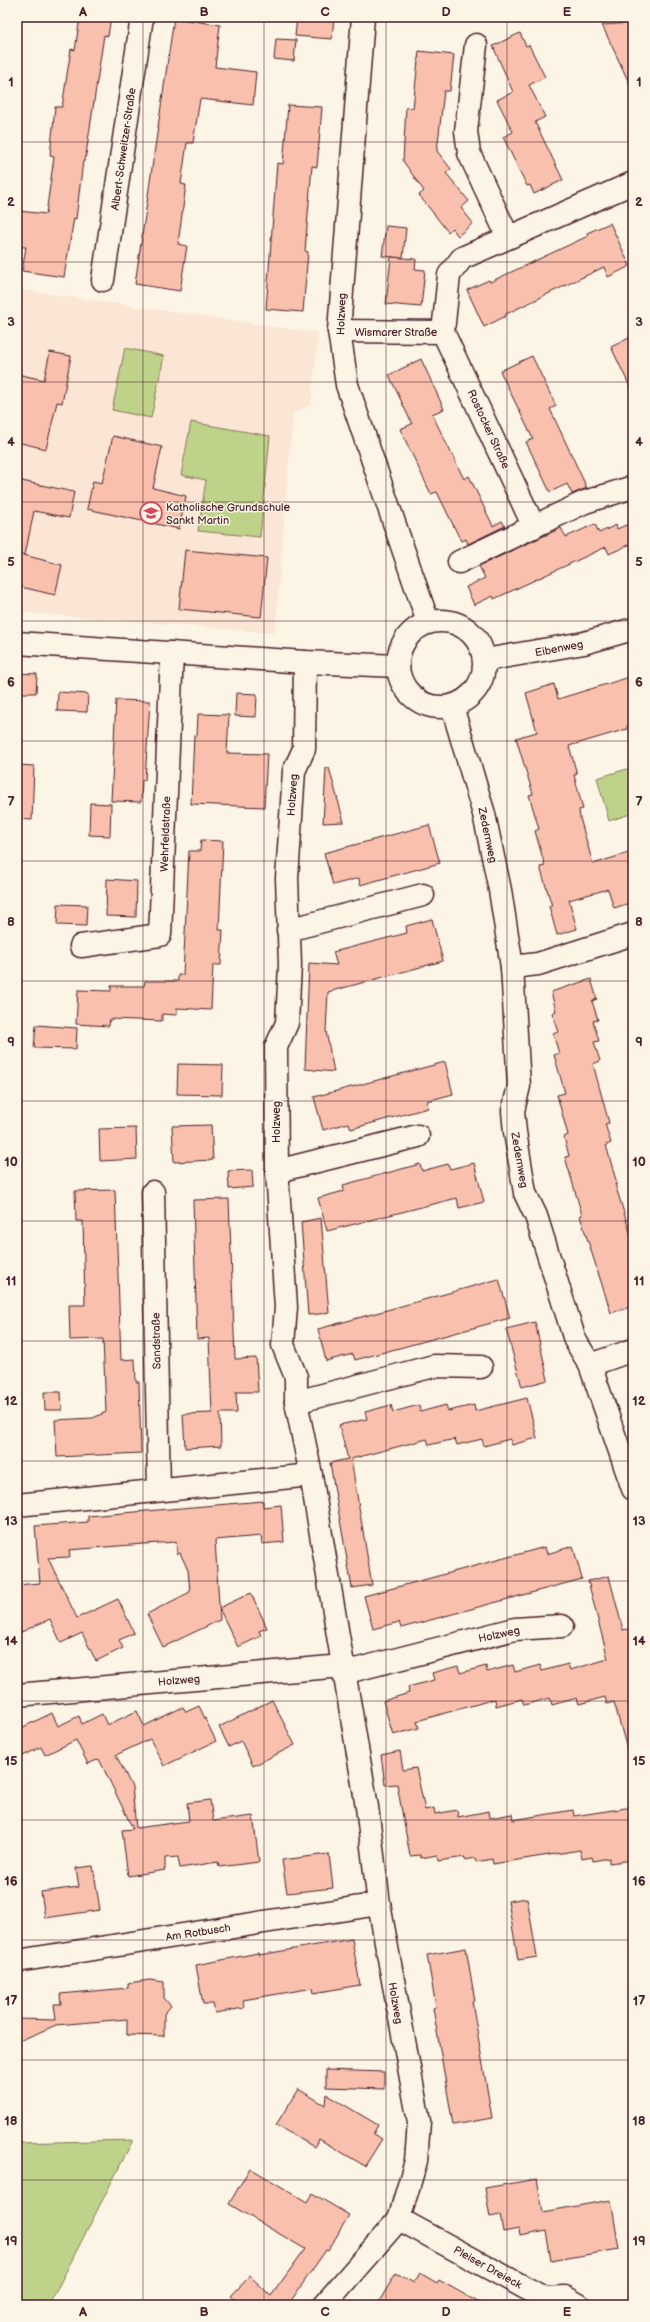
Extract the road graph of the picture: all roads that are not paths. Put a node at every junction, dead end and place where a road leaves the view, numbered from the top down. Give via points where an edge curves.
1 (142, 17) edge
2 (363, 17) edge
3 (476, 45) dead end
4 (633, 183) edge
5 (508, 237) junction
6 (103, 280) dead end
7 (339, 331) junction
8 (443, 332) junction
9 (633, 487) edge
10 (534, 527) junction
11 (459, 562) dead end
12 (428, 622) junction
13 (633, 629) edge
14 (17, 643) edge
15 (172, 653) junction
16 (485, 660) junction
17 (305, 662) junction
18 (398, 666) junction
19 (452, 706) junction
20 (424, 895) dead end
21 (288, 930) junction
22 (633, 934) edge
23 (81, 946) dead end
24 (512, 967) junction
25 (418, 1136) dead end
26 (276, 1171) junction
27 (153, 1192) dead end
28 (633, 1350) edge
29 (590, 1365) junction
30 (481, 1367) dead end
31 (296, 1402) junction
32 (311, 1475) junction
33 (633, 1489) edge
34 (159, 1490) junction
35 (17, 1506) edge
36 (562, 1626) dead end
37 (343, 1669) junction
38 (17, 1695) edge
39 (378, 1904) junction
40 (17, 1961) edge
41 (399, 2219) junction
42 (324, 2305) edge
43 (579, 2305) edge

1 - 6 street, Albert-Schweitzer-Straße
2 - 7 street, Holzweg
3 - 5 street via 466,131 469,152
4 - 5 street, Wismarer Straße
5 - 8 street, Wismarer Straße via 462,258 454,266 449,275
7 - 8 street, Wismarer Straße
7 - 12 street, Holzweg via 347,385
8 - 10 street, Rostocker Straße
9 - 10 street via 585,502
10 - 11 street
12 - 16 street via 454,622 465,628 475,637
12 - 18 street via 406,637 400,649
13 - 16 street, Eibenweg via 584,643
14 - 15 street
15 - 17 street
15 - 23 street, Wehrfeldstraße via 160,935
16 - 19 street via 482,679 477,689 469,697
17 - 18 street
17 - 21 street, Holzweg via 304,749 294,771 287,878
18 - 19 street via 400,680 408,693 419,702 433,707
19 - 24 street, Zedernweg via 484,814 500,890
20 - 21 street
21 - 26 street, Holzweg via 290,965 287,1023 276,1047
22 - 24 street via 538,964
24 - 29 street, Zedernweg via 520,1086 513,1111 514,1132 525,1193 536,1216 575,1340
25 - 26 street
26 - 31 street, Holzweg via 286,1307 283,1345 296,1377
27 - 34 street, Sandstraße
28 - 29 street
29 - 33 street, Zedernweg
30 - 31 street via 434,1366
31 - 32 street, Holzweg
32 - 34 street
32 - 37 street, Holzweg
34 - 35 street
36 - 37 street, Holzweg via 515,1629
37 - 38 street, Holzweg
37 - 39 street, Holzweg via 367,1807
39 - 40 street, Am Rotbusch
39 - 41 street, Holzweg via 418,2122 416,2161
41 - 42 street, Holzweg
41 - 43 street, Pleiser Dreieck via 544,2298 565,2298

